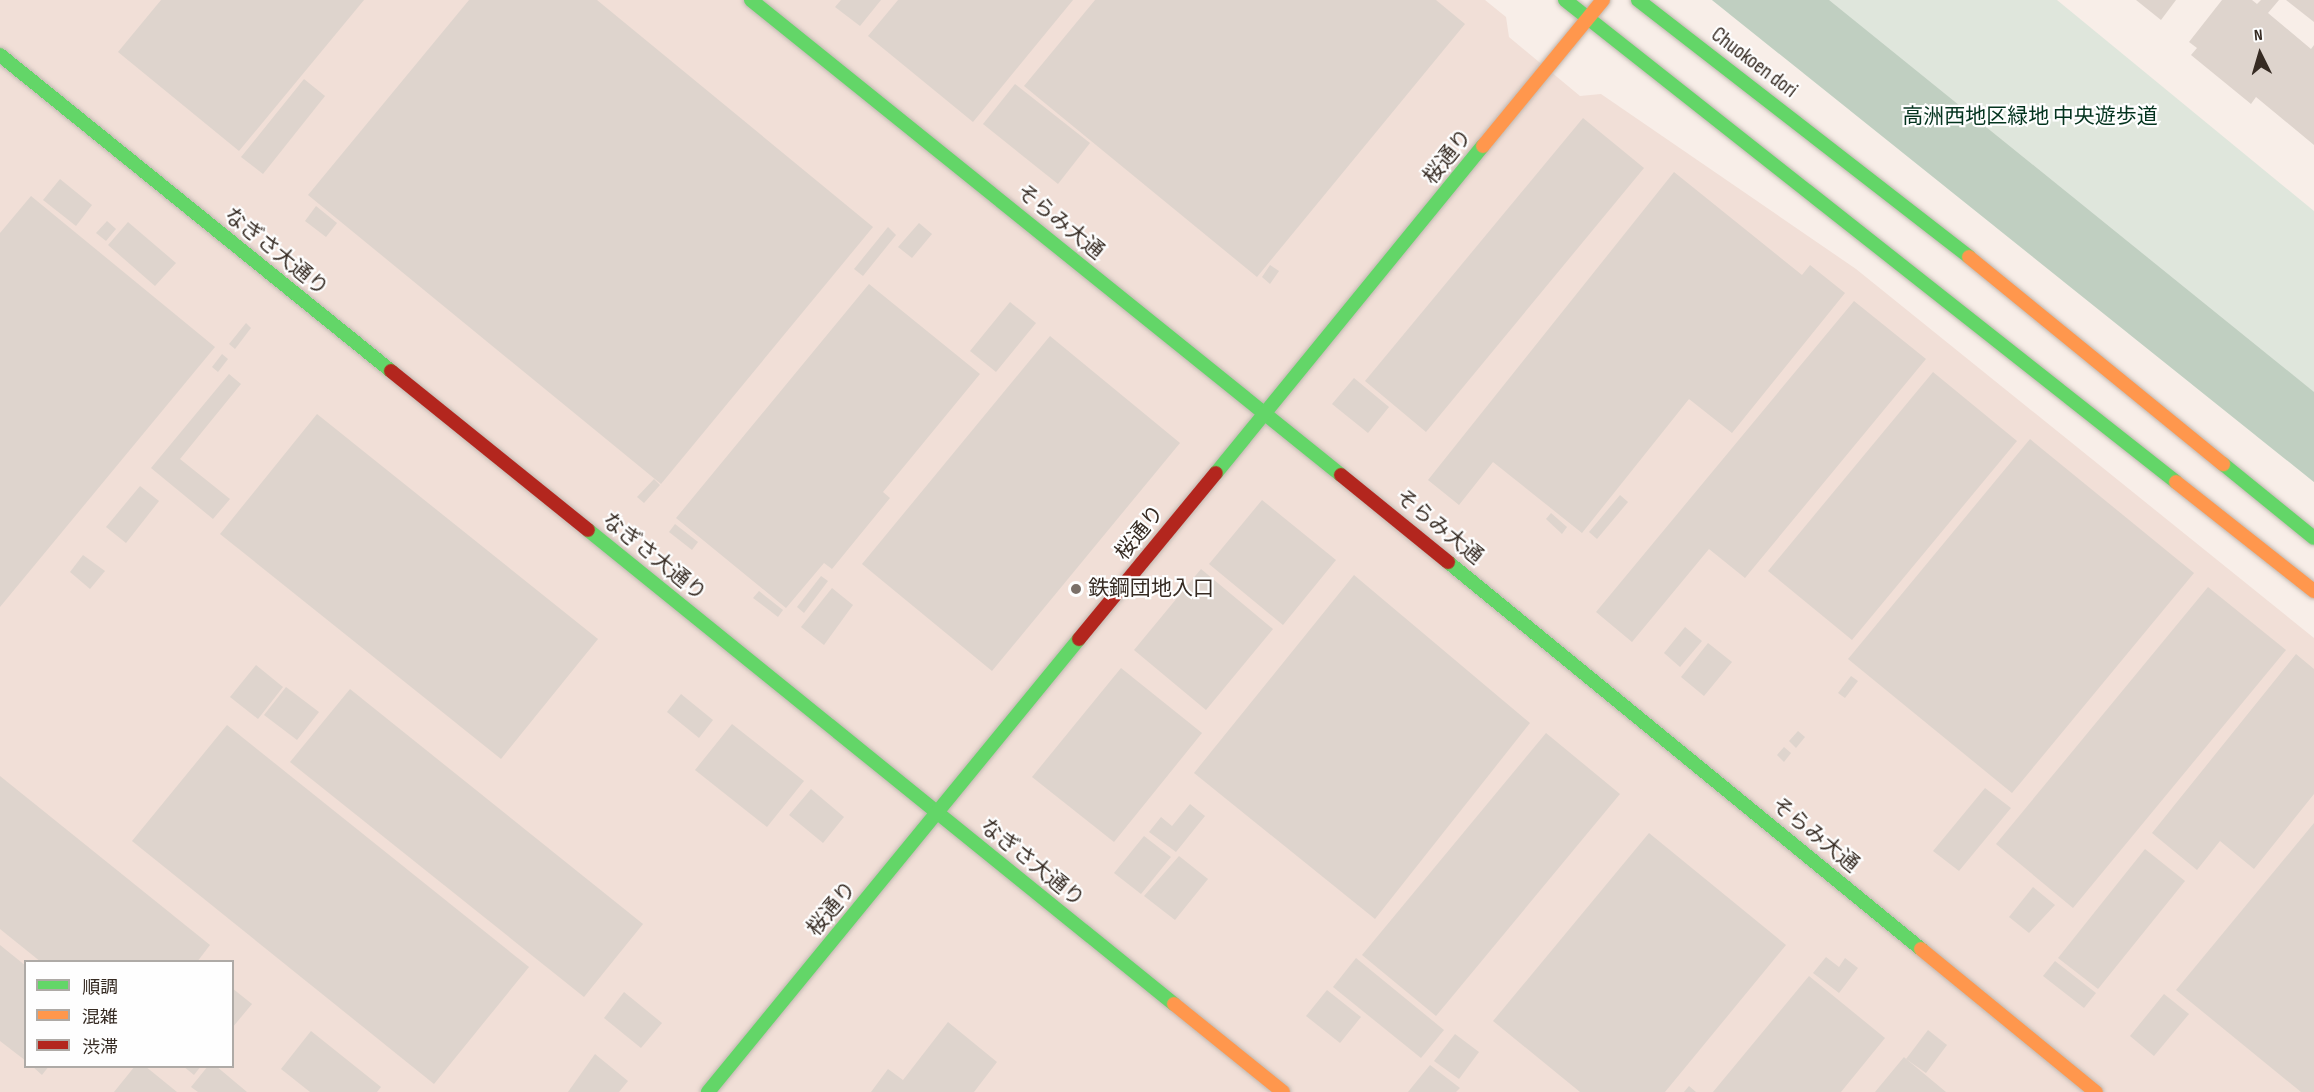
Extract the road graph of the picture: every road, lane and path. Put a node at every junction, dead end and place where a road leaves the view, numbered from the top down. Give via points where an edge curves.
1 (751, 0) edge
2 (1565, 0) edge
3 (1603, 0) edge
4 (1638, 0) edge
5 (1589, 18) junction
6 (0, 55) edge
7 (1266, 413) junction
8 (2314, 538) edge
9 (2314, 591) edge
10 (937, 814) junction
11 (708, 1092) edge
12 (1282, 1092) edge
13 (2096, 1092) edge

1 - 7 street, そらみ大通
2 - 5 street
3 - 5 street, 桜通り
4 - 8 street, Chuokoen dori via 1846,159
5 - 7 street, 桜通り
5 - 9 street
6 - 10 street, なぎさ大通り
7 - 10 street, 桜通り
7 - 13 street, そらみ大通
10 - 11 street, 桜通り
10 - 12 street, なぎさ大通り

